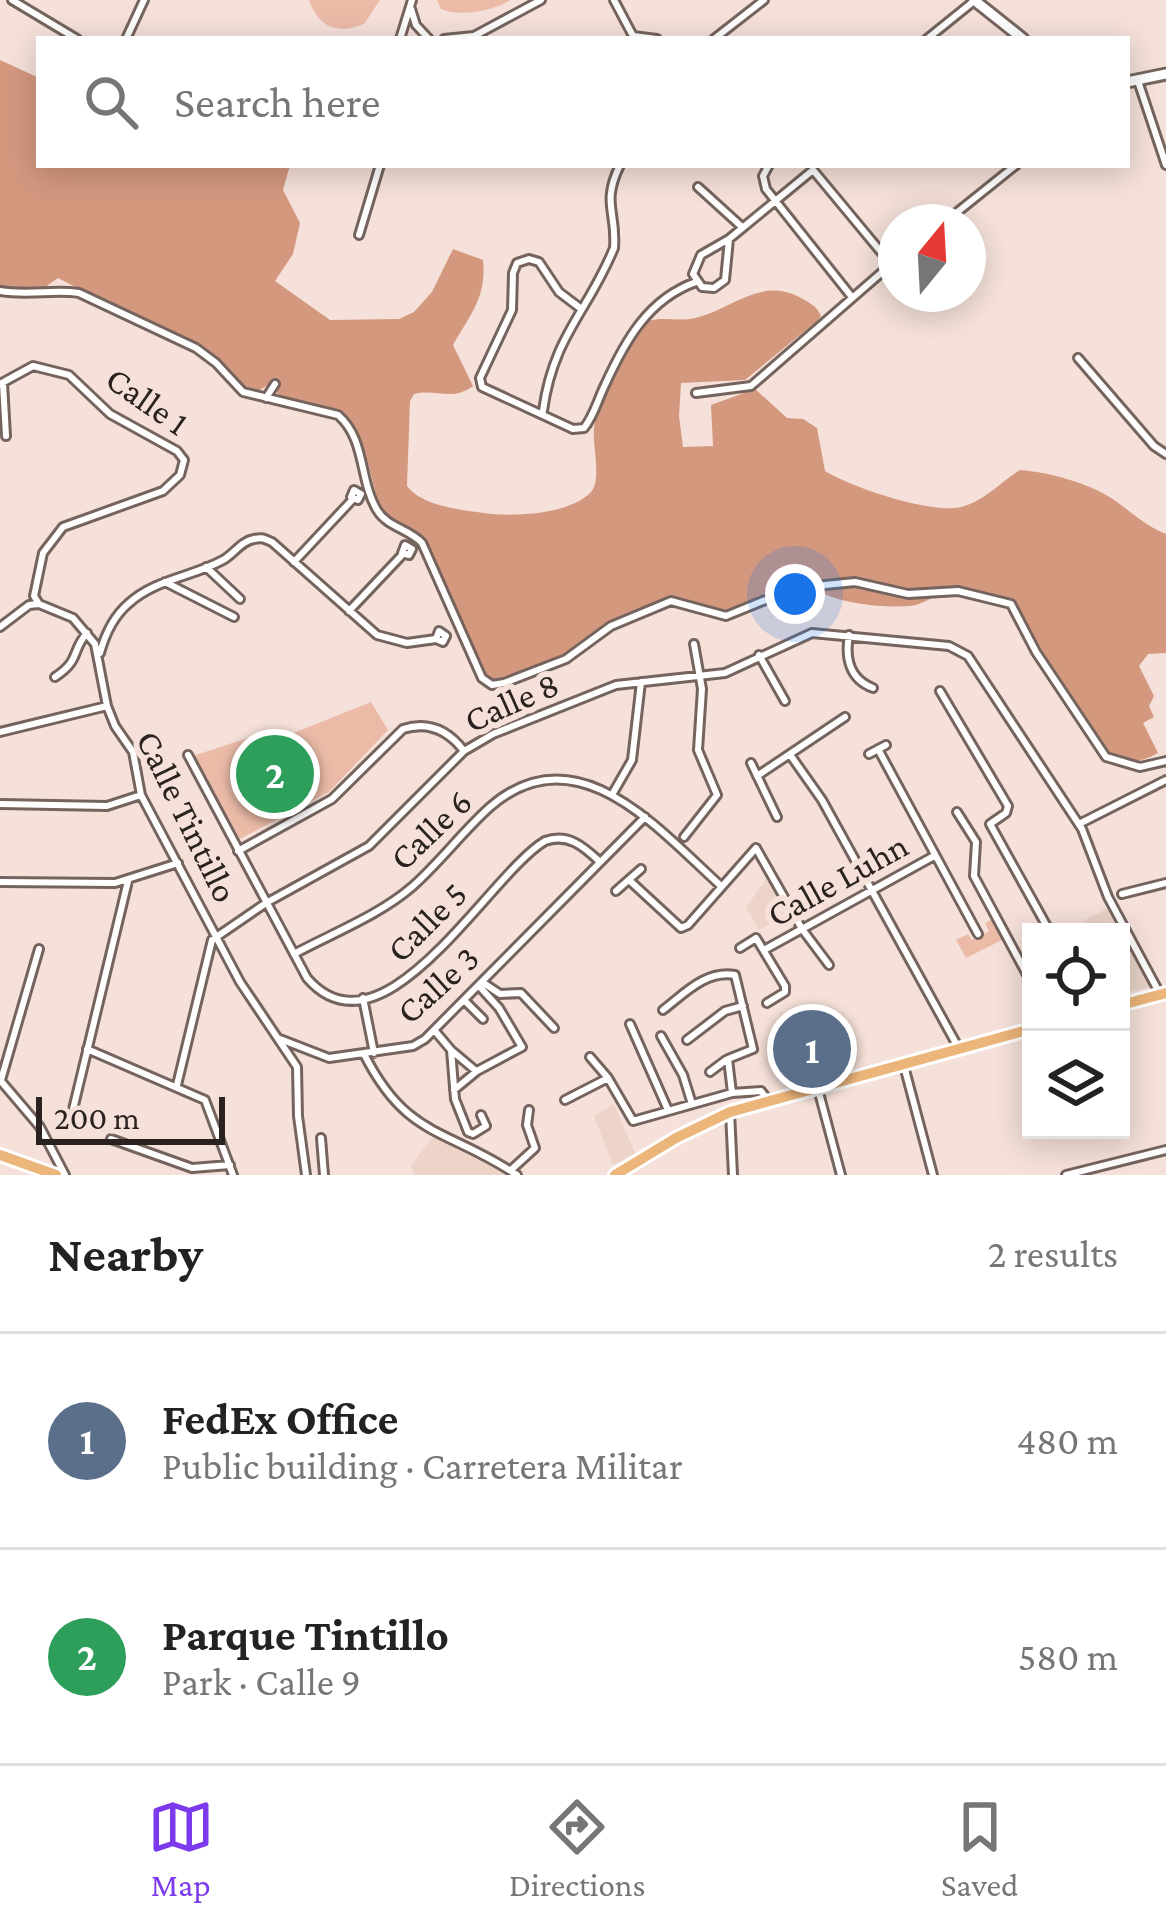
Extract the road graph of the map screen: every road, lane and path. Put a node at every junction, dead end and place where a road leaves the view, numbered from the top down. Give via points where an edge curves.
1 (12, 0) edge
2 (144, 0) edge
3 (541, 0) edge
4 (614, 0) edge
5 (764, 0) edge
6 (974, 0) edge
7 (411, 3) edge
8 (72, 36) edge
9 (127, 36) edge
10 (401, 36) edge
11 (426, 36) edge
12 (474, 36) edge
13 (633, 36) edge
14 (718, 36) edge
15 (931, 36) edge
16 (1019, 36) edge
17 (1166, 74) edge
18 (1133, 82) edge
19 (1166, 165) edge
20 (379, 168) edge
21 (619, 168) edge
22 (768, 168) edge
23 (1012, 168) edge
24 (698, 187) dead end
25 (774, 200) junction
26 (967, 204) edge
27 (742, 227) junction
28 (359, 235) dead end
29 (729, 239) junction
30 (878, 244) edge
31 (878, 275) edge
32 (696, 282) junction
33 (0, 291) edge
34 (851, 296) junction
35 (580, 308) junction
36 (1078, 358) dead end
37 (1, 383) edge
38 (275, 384) dead end
39 (696, 393) dead end
40 (266, 398) junction
41 (543, 413) junction
42 (6, 436) dead end
43 (1166, 454) edge
44 (352, 500) dead end
45 (403, 554) dead end
46 (294, 562) junction
47 (206, 567) junction
48 (165, 582) junction
49 (240, 599) dead end
50 (39, 604) junction
51 (349, 611) junction
52 (234, 617) dead end
53 (0, 627) edge
54 (87, 633) junction
55 (849, 635) junction
56 (436, 640) dead end
57 (694, 644) dead end
58 (759, 655) junction
59 (99, 658) junction
60 (700, 676) junction
61 (56, 677) dead end
62 (640, 682) junction
63 (873, 688) dead end
64 (940, 691) dead end
65 (785, 701) dead end
66 (107, 706) junction
67 (845, 717) dead end
68 (0, 732) edge
69 (464, 751) junction
70 (869, 754) dead end
71 (188, 755) dead end
72 (791, 755) junction
73 (1166, 761) edge
74 (751, 763) dead end
75 (757, 776) junction
76 (1166, 780) edge
77 (612, 794) junction
78 (141, 795) junction
79 (0, 805) edge
80 (958, 812) dead end
81 (645, 817) junction
82 (777, 817) dead end
83 (1079, 824) junction
84 (684, 837) dead end
85 (238, 850) junction
86 (936, 855) junction
87 (599, 861) junction
88 (178, 863) junction
89 (641, 869) dead end
90 (629, 880) junction
91 (128, 881) junction
92 (0, 882) edge
93 (1166, 883) edge
94 (722, 886) junction
95 (616, 891) dead end
96 (872, 891) junction
97 (1122, 894) dead end
98 (266, 903) junction
99 (1045, 923) edge
100 (802, 928) junction
101 (978, 934) dead end
102 (217, 937) junction
103 (740, 948) dead end
104 (40, 950) dead end
105 (764, 950) junction
106 (294, 954) junction
107 (830, 965) dead end
108 (1022, 965) edge
109 (480, 984) junction
110 (1163, 994) edge
111 (363, 998) junction
112 (465, 1001) junction
113 (767, 1003) dead end
114 (1130, 1003) edge
115 (743, 1006) junction
116 (663, 1010) dead end
117 (483, 1019) dead end
118 (630, 1024) dead end
119 (554, 1028) dead end
120 (435, 1031) junction
121 (1023, 1031) edge
122 (662, 1036) dead end
123 (280, 1039) junction
124 (687, 1040) dead end
125 (958, 1047) junction
126 (88, 1049) junction
127 (451, 1050) junction
128 (374, 1053) junction
129 (364, 1054) junction
130 (590, 1057) dead end
131 (728, 1059) junction
132 (903, 1062) junction
133 (710, 1072) dead end
134 (478, 1073) junction
135 (608, 1078) junction
136 (0, 1080) edge
137 (177, 1085) junction
138 (817, 1086) junction
139 (454, 1090) junction
140 (732, 1093) junction
141 (565, 1100) dead end
142 (768, 1100) junction
143 (692, 1104) junction
144 (529, 1110) dead end
145 (668, 1110) junction
146 (730, 1112) junction
147 (481, 1114) dead end
148 (70, 1122) dead end
149 (470, 1133) junction
150 (111, 1138) dead end
151 (321, 1138) dead end
152 (471, 1150) junction
153 (1166, 1150) edge
154 (0, 1155) edge
155 (230, 1165) junction
156 (514, 1173) edge
157 (56, 1175) edge
158 (65, 1175) edge
159 (233, 1175) edge
160 (306, 1175) edge
161 (324, 1175) edge
162 (615, 1175) edge
163 (733, 1175) edge
164 (841, 1175) edge
165 (933, 1175) edge
166 (1066, 1175) edge

1 - 8 street
2 - 9 street
3 - 12 street
4 - 13 street
5 - 14 street
6 - 15 street
6 - 16 street
7 - 10 street
7 - 11 street
17 - 18 street
18 - 19 street
20 - 28 street
21 - 35 street via 608,204 614,248
22 - 25 street via 764,184
23 - 26 street
24 - 27 street
25 - 27 street
25 - 30 street via 813,170
25 - 34 street
27 - 29 street
29 - 32 street via 698,258
29 - 32 street via 725,280 710,289
31 - 34 street
32 - 41 street via 650,309 588,425 573,429
33 - 40 street via 79,293 196,348 243,392
34 - 39 street via 751,386
35 - 41 street via 554,358
35 - 41 street via 537,260 514,266 512,310 480,382
36 - 43 street
37 - 42 street
37 - 50 street, Calle 1 via 33,366 70,375 110,414 184,460 163,490 63,527 43,553
38 - 40 street
40 - 73 street via 348,424 376,509 422,543 492,685 566,659 664,602 726,616 803,587 855,582 908,594 958,591 1011,604 1106,757 1140,766
44 - 46 street
45 - 51 street
46 - 47 street via 257,538
46 - 51 street
47 - 48 street
47 - 49 street
48 - 52 street
48 - 59 street via 120,612
50 - 53 street
50 - 54 street via 74,618
51 - 56 street via 385,639
54 - 59 street, Calle Tintillo
54 - 61 street via 75,662
55 - 58 street, Calle 8 via 812,632
55 - 63 street via 849,664
55 - 83 street, Calle 8 via 960,650
57 - 60 street
58 - 60 street, Calle 8
58 - 65 street
59 - 66 street, Calle Tintillo
60 - 62 street, Calle 8
60 - 84 street via 698,740 717,796
62 - 69 street, Calle 8 via 592,694
62 - 77 street via 632,760
64 - 99 street via 1008,806 990,824
66 - 68 street
66 - 78 street, Calle Tintillo via 133,752
67 - 72 street
69 - 85 street via 437,728 403,729 332,800
69 - 98 street, Calle 8 via 369,846
70 - 86 street via 882,747
71 - 85 street, Calle 5
72 - 75 street
72 - 96 street
74 - 75 street
75 - 82 street
76 - 83 street
77 - 81 street, Calle 6
77 - 106 street, Calle 6 via 562,779 509,793 397,899
78 - 79 street via 107,806
78 - 88 street, Calle Tintillo
80 - 108 street via 976,842 974,876
81 - 87 street, Calle 3
81 - 94 street, Calle 6
83 - 110 street via 1108,897
85 - 98 street, Calle 5
86 - 96 street, Calle Luhn
86 - 101 street
87 - 109 street, Calle 3
87 - 111 street, Calle 5 via 572,840 538,844 405,983
88 - 91 street
88 - 102 street, Calle Tintillo
89 - 90 street
90 - 94 street via 681,928
90 - 95 street
91 - 92 street
91 - 126 street
93 - 97 street
94 - 100 street via 756,848
96 - 100 street, Calle Luhn
96 - 125 street
98 - 102 street, Calle 8
98 - 106 street, Calle 5
100 - 105 street, Calle Luhn
100 - 107 street
102 - 123 street, Calle Tintillo
102 - 137 street
103 - 105 street via 756,938
104 - 136 street
105 - 113 street via 786,988
106 - 111 street, Calle 5 via 324,994
109 - 112 street, Calle 3
109 - 119 street via 521,993
109 - 134 street via 523,1047
110 - 114 main road
111 - 128 street
112 - 117 street
112 - 120 street, Calle 3
115 - 116 street via 728,973 704,978
115 - 124 street
115 - 131 street via 753,1049
118 - 145 street
120 - 127 street
120 - 128 street, Calle 3 via 413,1046
121 - 125 main road
122 - 143 street
123 - 129 street, Calle 3 via 329,1058
123 - 160 street via 298,1073
125 - 132 main road
126 - 137 street
126 - 148 street
127 - 134 street
127 - 139 street
128 - 129 street, Calle 3
129 - 152 street via 410,1118
130 - 135 street
131 - 133 street
131 - 140 street
132 - 138 main road
132 - 165 street
134 - 139 street
135 - 141 street
135 - 145 street via 632,1121
136 - 158 street via 40,1127
137 - 155 street via 205,1100
138 - 142 main road
138 - 164 street
139 - 149 street
140 - 142 street via 761,1091
140 - 143 street
142 - 146 main road
143 - 145 street
144 - 156 street via 535,1148
146 - 162 main road
146 - 163 street
147 - 149 street via 486,1126
149 - 152 street
150 - 155 street via 192,1168
151 - 161 street
152 - 156 street
153 - 166 street
154 - 157 main road
155 - 159 street

